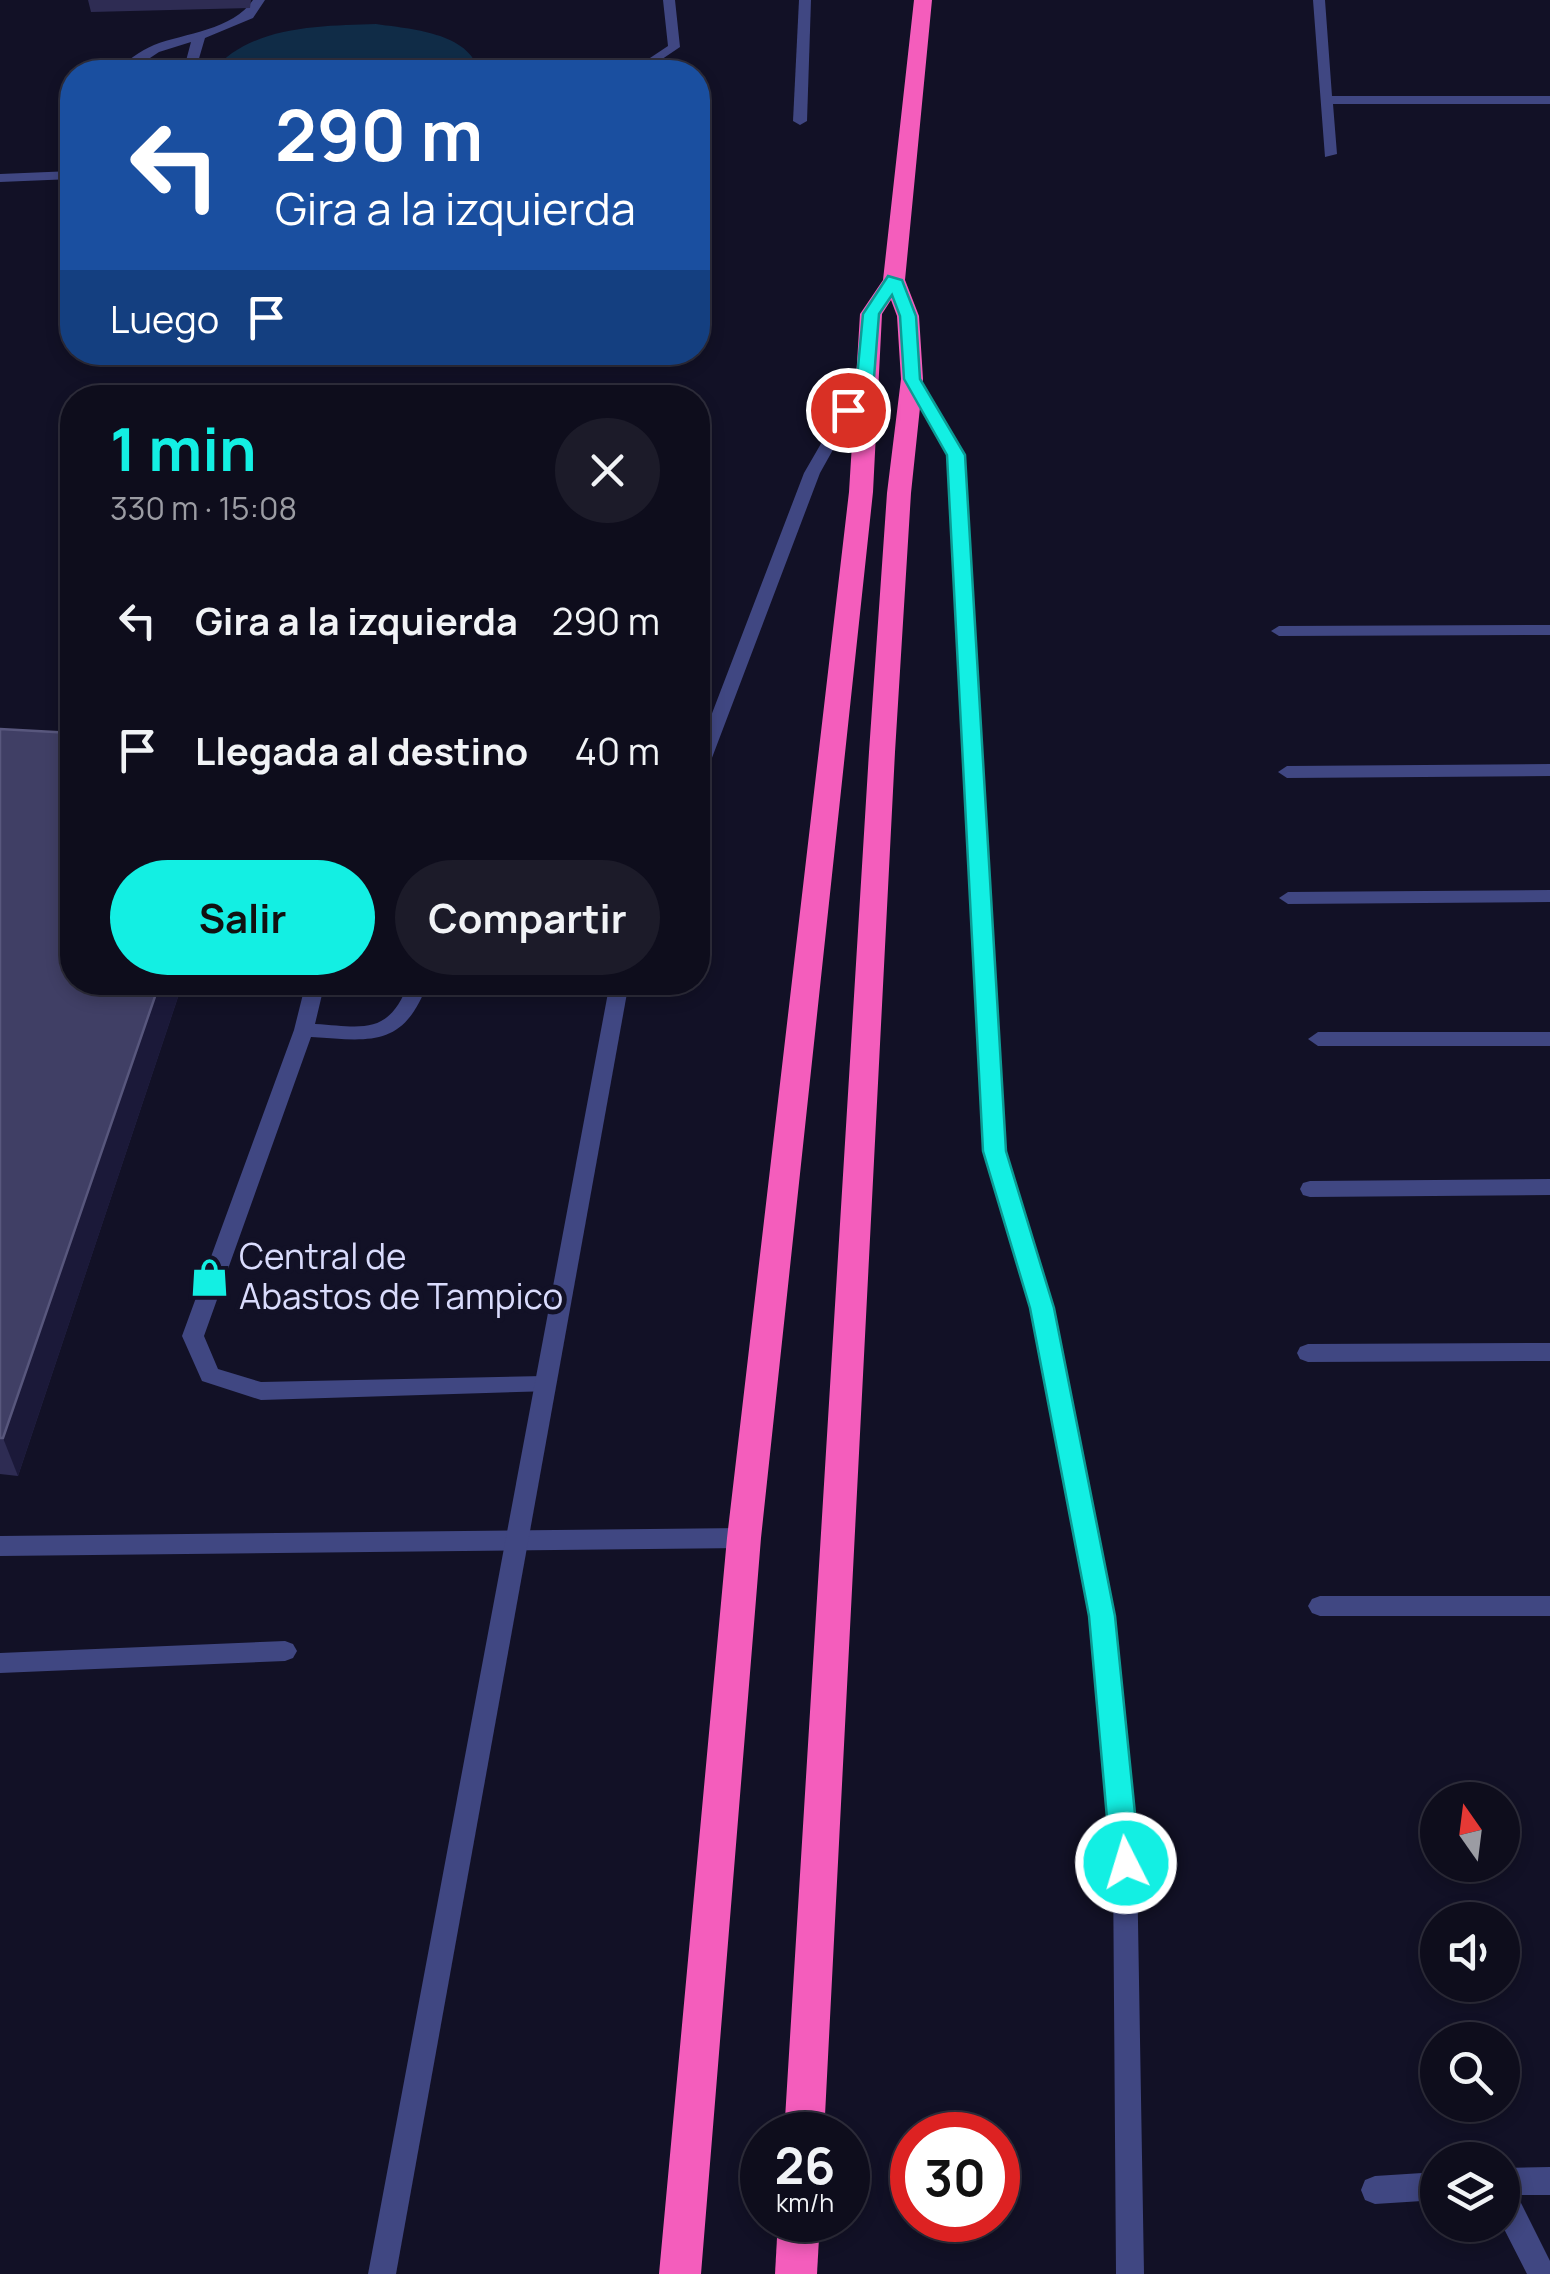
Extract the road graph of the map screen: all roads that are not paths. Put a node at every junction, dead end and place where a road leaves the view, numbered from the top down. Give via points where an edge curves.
1 (259, 0) edge
2 (669, 0) edge
3 (804, 0) edge
4 (923, 0) edge
5 (1319, 0) edge
6 (199, 36) junction
7 (140, 60) edge
8 (192, 60) edge
9 (654, 60) edge
10 (1325, 100) junction
11 (1550, 100) edge
12 (800, 121) dead end
13 (1330, 154) dead end
14 (60, 176) edge
15 (0, 178) edge
16 (894, 280) junction
17 (866, 378) junction
18 (912, 379) junction
19 (1550, 630) edge
20 (1279, 631) dead end
21 (710, 740) edge
22 (1550, 770) edge
23 (1286, 772) dead end
24 (1550, 896) edge
25 (1288, 898) dead end
26 (313, 995) edge
27 (416, 995) edge
28 (618, 995) edge
29 (304, 1030) junction
30 (1318, 1038) dead end
31 (1550, 1038) edge
32 (1550, 1187) edge
33 (1310, 1189) dead end
34 (1550, 1352) edge
35 (1308, 1353) dead end
36 (544, 1385) junction
37 (744, 1538) junction
38 (514, 1542) junction
39 (0, 1546) edge
40 (1320, 1606) dead end
41 (1550, 1606) edge
42 (285, 1652) dead end
43 (0, 1664) edge
44 (805, 2112) edge
45 (1520, 2182) edge
46 (1550, 2182) edge
47 (1420, 2187) edge
48 (1375, 2190) dead end
49 (1520, 2231) edge
50 (798, 2242) edge
51 (382, 2274) edge
52 (680, 2274) edge
53 (796, 2274) edge
54 (1130, 2274) edge
55 (1542, 2274) edge

1 - 6 street via 249,16
2 - 9 street via 674,48
3 - 12 street
4 - 16 highway
5 - 10 street
6 - 7 street
6 - 8 street
10 - 11 street
10 - 13 street
14 - 15 street
16 - 17 highway via 871,314
16 - 18 highway via 908,316
17 - 21 street via 812,473
17 - 37 highway via 861,492
18 - 44 highway via 880,791
18 - 54 street via 956,455 994,1151 1042,1308 1102,1616 1126,1863
19 - 20 street
22 - 23 street
24 - 25 street
26 - 29 street
27 - 29 street via 411,1012 395,1028
28 - 36 street
29 - 36 street via 193,1336 210,1375 261,1392
30 - 31 street
32 - 33 street
34 - 35 street
36 - 38 street
37 - 38 street
37 - 52 highway
38 - 39 street
38 - 51 street
40 - 41 street
42 - 43 street
45 - 46 street
47 - 48 street
49 - 55 street
50 - 53 highway

